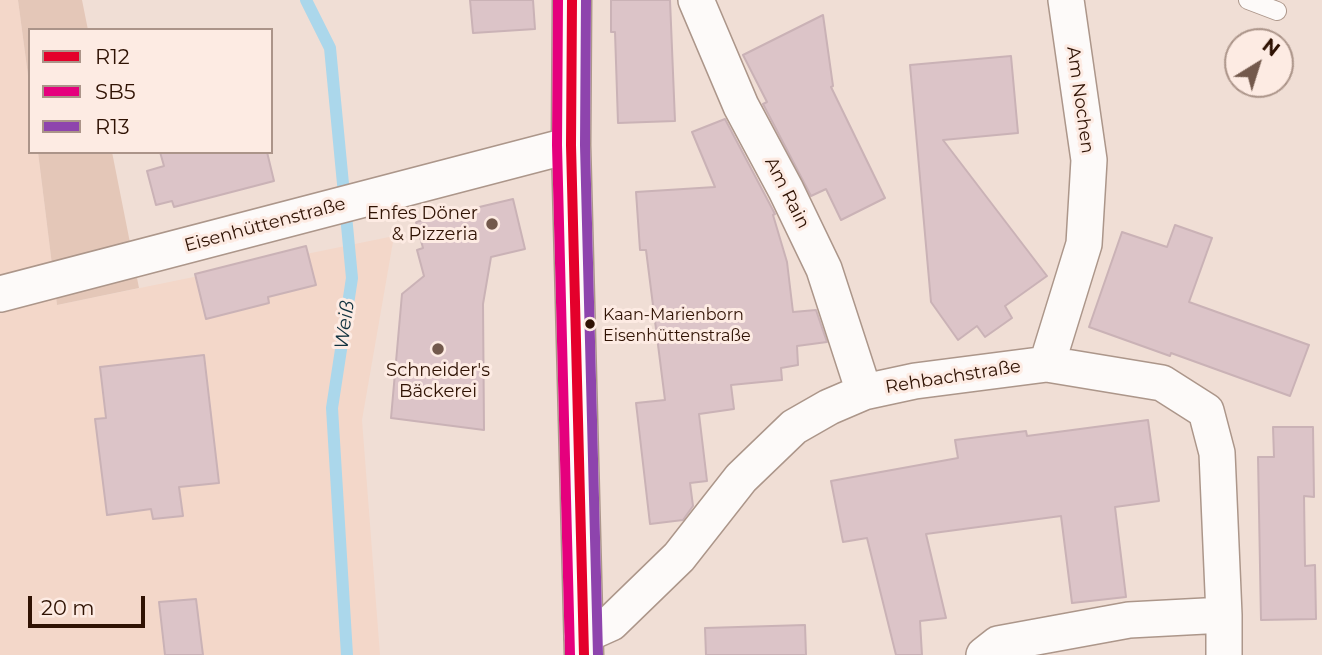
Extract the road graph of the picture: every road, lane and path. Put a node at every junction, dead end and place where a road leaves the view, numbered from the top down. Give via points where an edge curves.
1 (572, 0) edge
2 (696, 0) edge
3 (1066, 0) edge
4 (1248, 0) edge
5 (1277, 11) dead end
6 (571, 145) junction
7 (0, 294) edge
8 (1047, 364) junction
9 (864, 392) junction
10 (1224, 615) junction
11 (583, 645) edge
12 (984, 655) edge
13 (1224, 655) edge

1 - 6 main road
2 - 9 street, Am Rain via 741,106 824,269
3 - 8 street, Am Nochen via 1089,160 1084,244
4 - 5 lane
6 - 7 street, Eisenhüttenstraße
6 - 11 main road
8 - 9 street, Rehbachstraße
8 - 10 street, Rehbachstraße via 1163,383 1206,411 1217,453
9 - 11 street, Rehbachstraße via 794,427 741,478 679,557
10 - 12 street via 1129,620 998,643
10 - 13 street, Rehbachstraße

